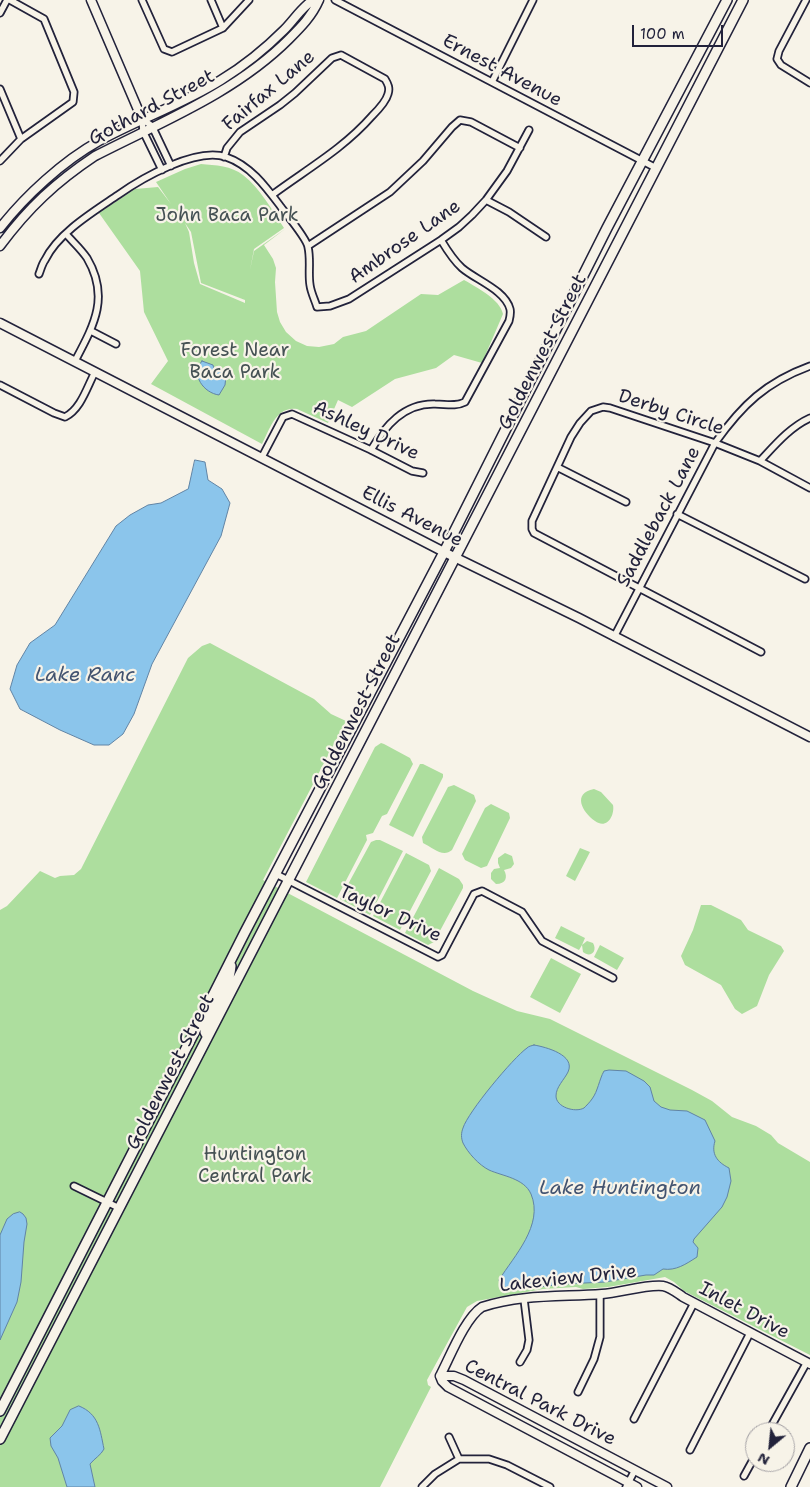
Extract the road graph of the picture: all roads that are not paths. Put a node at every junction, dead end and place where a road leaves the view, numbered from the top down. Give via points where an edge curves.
1 (9, 0) edge
2 (91, 0) edge
3 (142, 0) edge
4 (210, 0) edge
5 (249, 0) edge
6 (313, 0) edge
7 (319, 0) edge
8 (335, 0) edge
9 (533, 0) edge
10 (727, 0) edge
11 (743, 0) edge
12 (806, 0) edge
13 (0, 13) edge
14 (223, 28) junction
15 (492, 82) junction
16 (810, 84) edge
17 (0, 89) edge
18 (142, 119) junction
19 (152, 126) junction
20 (529, 130) dead end
21 (143, 131) junction
22 (21, 138) junction
23 (520, 148) junction
24 (224, 157) junction
25 (0, 161) edge
26 (643, 161) junction
27 (171, 166) junction
28 (656, 168) junction
29 (162, 170) junction
30 (272, 194) junction
31 (486, 200) junction
32 (0, 228) edge
33 (66, 234) junction
34 (546, 237) dead end
35 (441, 240) junction
36 (0, 246) edge
37 (308, 246) junction
38 (40, 274) dead end
39 (0, 323) edge
40 (92, 331) junction
41 (116, 344) dead end
42 (75, 361) junction
43 (810, 366) edge
44 (95, 372) junction
45 (0, 385) edge
46 (810, 418) edge
47 (716, 443) junction
48 (371, 450) junction
49 (262, 457) junction
50 (760, 461) junction
51 (557, 467) junction
52 (423, 473) dead end
53 (810, 488) edge
54 (626, 502) dead end
55 (677, 514) junction
56 (444, 552) junction
57 (455, 557) junction
58 (805, 579) dead end
59 (638, 588) junction
60 (614, 637) junction
61 (761, 652) dead end
62 (810, 736) edge
63 (276, 874) junction
64 (288, 881) junction
65 (230, 962) junction
66 (613, 978) dead end
67 (195, 1031) junction
68 (207, 1037) junction
69 (168, 1115) junction
70 (74, 1186) dead end
71 (107, 1202) junction
72 (119, 1208) junction
73 (663, 1286) joint
74 (600, 1294) junction
75 (524, 1299) junction
76 (694, 1303) junction
77 (750, 1333) junction
78 (447, 1362) junction
79 (520, 1362) dead end
80 (808, 1363) edge
81 (440, 1376) junction
82 (454, 1376) junction
83 (578, 1392) dead end
84 (0, 1411) edge
85 (634, 1419) dead end
86 (774, 1422) edge
87 (449, 1437) dead end
88 (0, 1438) edge
89 (810, 1448) edge
90 (690, 1450) dead end
91 (459, 1459) junction
92 (635, 1470) junction
93 (746, 1472) edge
94 (744, 1476) dead end
95 (627, 1485) edge
96 (422, 1487) edge
97 (550, 1487) edge
98 (637, 1487) edge
99 (667, 1487) edge
100 (790, 1487) edge

1 - 13 street
1 - 22 street via 44,19 74,92 72,102
2 - 18 street
3 - 14 street via 164,49 168,51
4 - 14 street
5 - 14 street
6 - 18 street, Gothard Street via 242,66 196,94
7 - 19 street, Gothard Street via 300,28 248,74
8 - 15 street, Ernest Avenue
9 - 15 street
10 - 26 main road, Goldenwest Street
11 - 28 main road, Goldenwest Street
12 - 16 street via 777,59
15 - 26 street, Ernest Avenue
17 - 22 street
18 - 19 street
18 - 21 street
18 - 32 street, Gothard Street via 98,142 55,171
19 - 21 street, Gothard Street
19 - 27 street
20 - 23 street, Ambrose Lane
21 - 29 street
21 - 36 street, Gothard Street via 95,156 58,182
22 - 25 street
23 - 31 street, Ambrose Lane
23 - 37 street via 471,122 460,120 396,187
24 - 27 street via 189,158
24 - 30 street via 247,168
24 - 30 street, Fairfax Lane via 240,132 280,105 332,58 341,55 386,79 389,93 366,124 344,144
26 - 28 street, Ernest Avenue
26 - 56 main road, Goldenwest Street
27 - 29 street
28 - 57 main road, Goldenwest Street
29 - 33 street via 121,192
30 - 37 street
31 - 34 street
31 - 35 street, Ambrose Lane
33 - 38 street via 44,260
33 - 40 street via 86,256 95,274 98,310
35 - 37 street, Ambrose Lane via 349,299 317,307 310,286
35 - 48 street via 462,268 501,295 511,311 504,331 466,402 423,405 406,411 382,431
39 - 42 street, Ellis Avenue
40 - 41 street
40 - 42 street
42 - 44 street, Ellis Avenue
43 - 47 street, Saddleback Lane via 766,388 749,401 730,421
44 - 45 street via 77,408 65,417
44 - 49 street, Ellis Avenue
46 - 50 street via 783,436
47 - 50 street, Derby Circle
47 - 51 street, Derby Circle via 603,407 591,411 580,424
47 - 55 street, Saddleback Lane
48 - 49 street, Ashley Drive via 292,414 283,417
48 - 52 street, Ashley Drive via 412,471
49 - 56 street, Ellis Avenue
50 - 53 street, Derby Circle
51 - 54 street
51 - 59 street, Derby Circle via 532,521 534,533
55 - 58 street
55 - 59 street, Saddleback Lane
56 - 57 street, Ellis Avenue
56 - 63 main road, Goldenwest Street
57 - 60 street, Ellis Avenue
57 - 64 main road, Goldenwest Street
59 - 60 street, Saddleback Lane
59 - 61 street
60 - 62 street, Ellis Avenue
63 - 64 street, Taylor Drive
63 - 65 main road, Goldenwest Street
64 - 66 street, Taylor Drive via 438,957 474,894 482,891 522,912 542,941
64 - 68 main road, Goldenwest Street
65 - 67 main road, Goldenwest Street
65 - 68 main road via 226,986 206,1027
67 - 69 main road via 197,1044 174,1089
67 - 71 main road, Goldenwest Street
68 - 69 main road, Goldenwest Street
69 - 72 main road, Goldenwest Street
70 - 71 street
71 - 72 street
71 - 84 main road, Goldenwest Street
72 - 88 main road, Goldenwest Street
73 - 74 street, Lakeview Drive
73 - 76 street, Inlet Drive
74 - 75 street, Lakeview Drive
74 - 83 street via 600,1337 594,1359
75 - 78 street, Lakeview Drive via 490,1304 477,1310
75 - 79 street via 529,1340
76 - 77 street, Inlet Drive
76 - 85 street
77 - 80 street, Inlet Drive
77 - 90 street
78 - 81 street
78 - 82 street
80 - 86 street
81 - 82 street, Central Park Drive
81 - 95 street, Central Park Drive via 448,1387
82 - 92 street, Central Park Drive
87 - 91 street
89 - 100 main road
91 - 96 street via 435,1474
91 - 97 street via 489,1459
92 - 95 street
92 - 99 street, Central Park Drive
93 - 94 street
95 - 98 street, Central Park Drive

